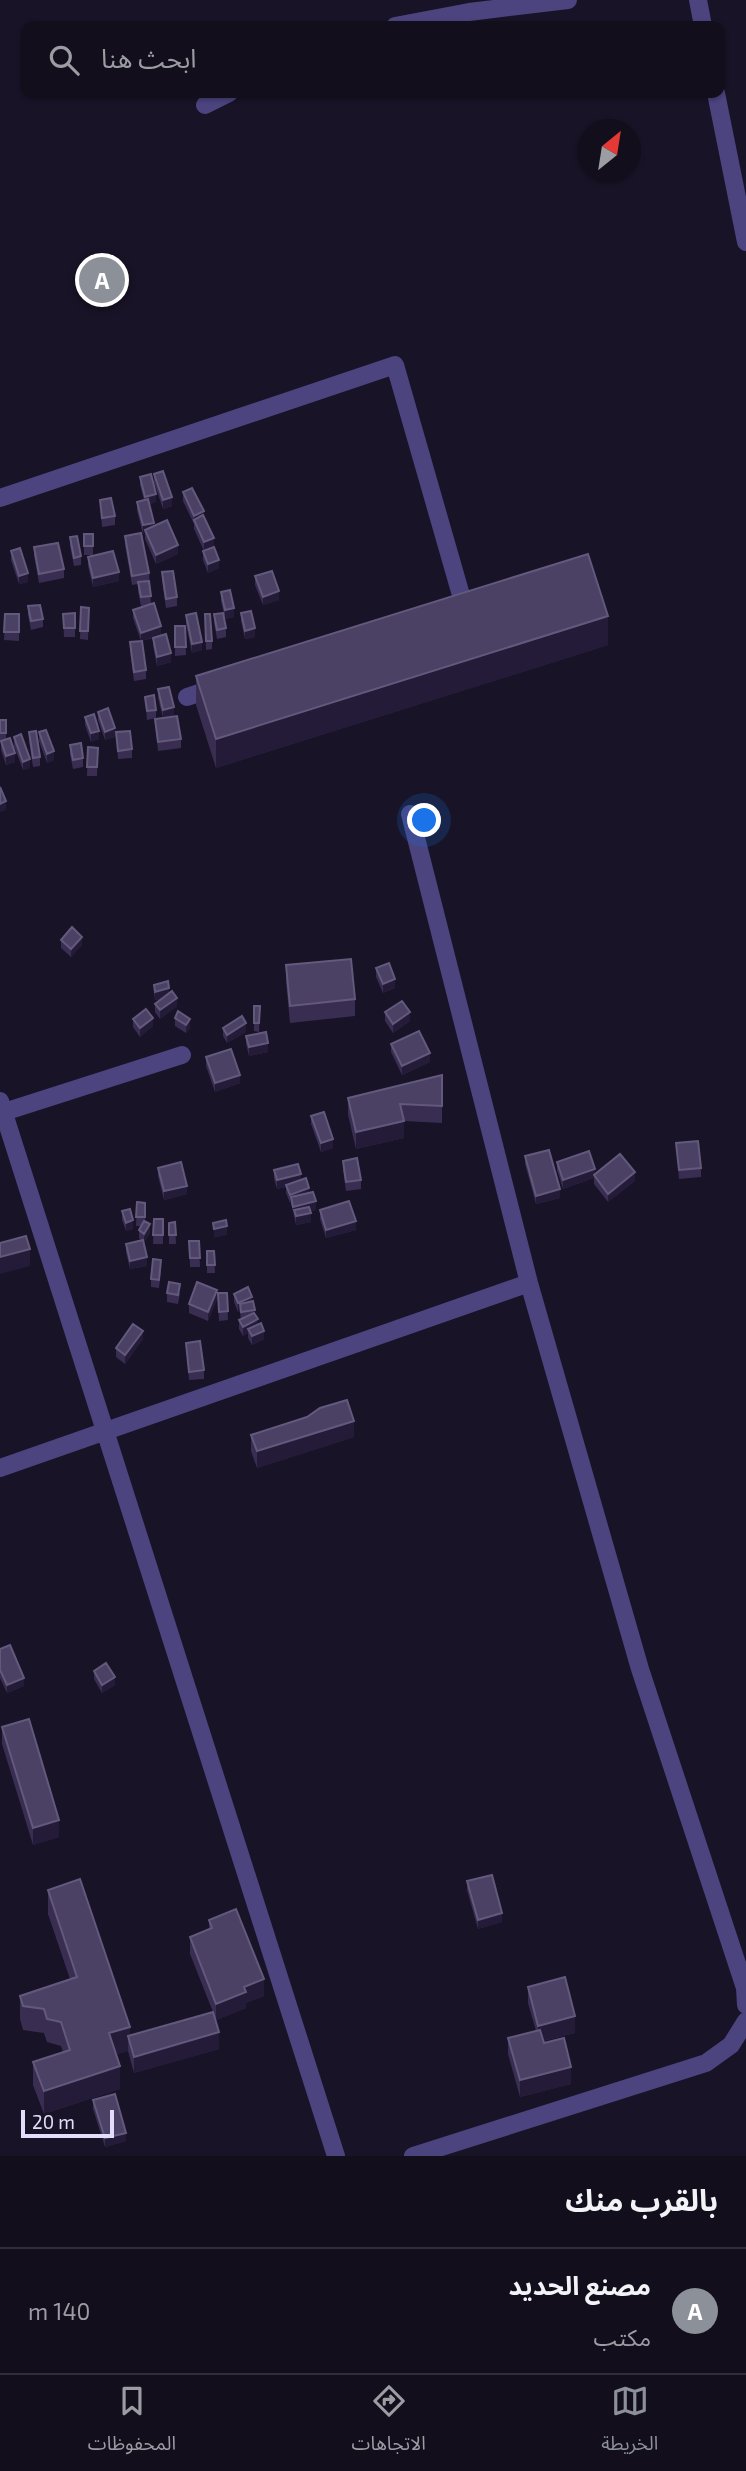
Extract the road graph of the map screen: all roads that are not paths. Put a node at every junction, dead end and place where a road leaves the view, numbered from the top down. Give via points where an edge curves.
1 (568, 0) edge
2 (698, 0) edge
3 (421, 21) edge
4 (702, 21) edge
5 (219, 98) edge
6 (717, 98) edge
7 (205, 105) dead end
8 (746, 242) edge
9 (0, 498) edge
10 (500, 590) edge
11 (240, 679) edge
12 (187, 697) dead end
13 (410, 814) dead end
14 (181, 1055) dead end
15 (2, 1107) edge
16 (529, 1283) junction
17 (104, 1431) junction
18 (0, 1468) edge
19 (746, 2005) edge
20 (746, 2021) edge
21 (336, 2156) edge
22 (413, 2156) edge

1 - 3 street
2 - 4 street
5 - 7 street
6 - 8 street
9 - 10 street via 395,365 456,604
11 - 12 street
13 - 16 street
14 - 15 street
15 - 17 street
16 - 17 street
16 - 19 street via 640,1669 746,1988
17 - 18 street
17 - 21 street
20 - 22 street via 731,2045 706,2063

